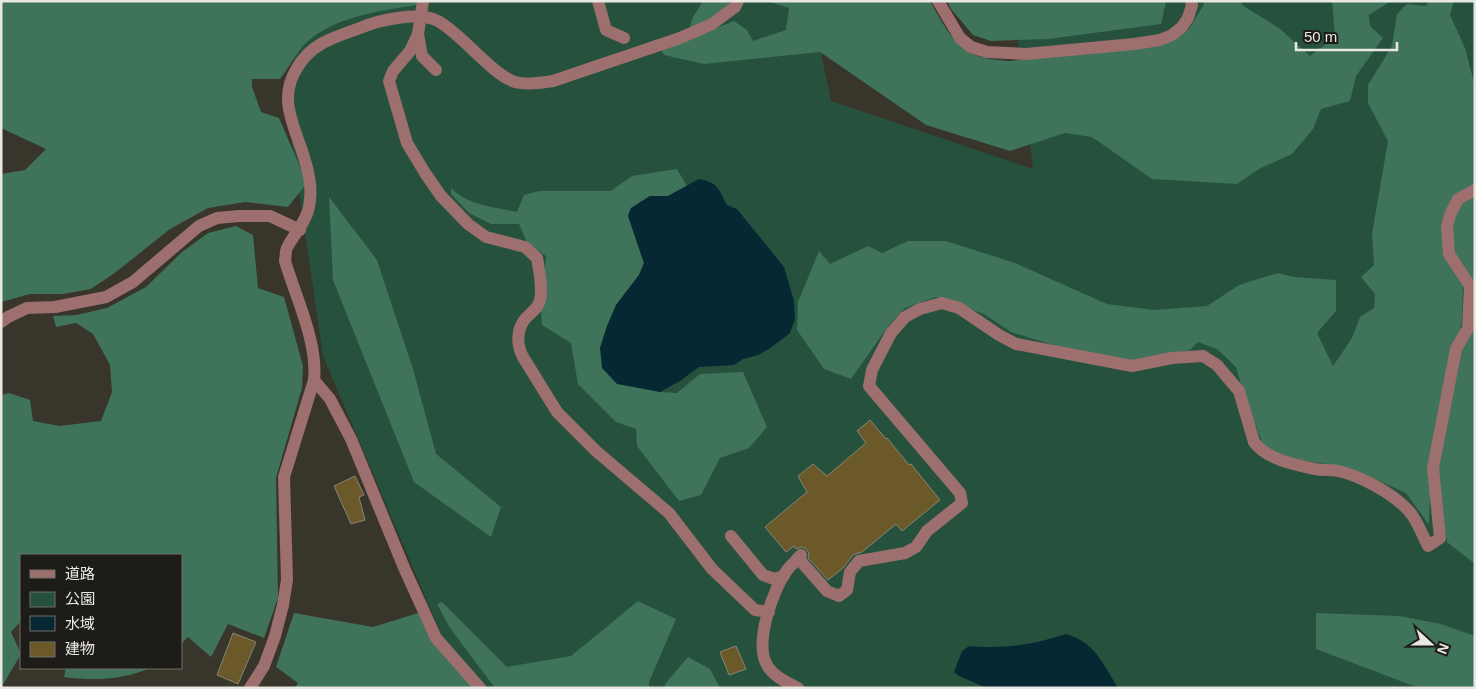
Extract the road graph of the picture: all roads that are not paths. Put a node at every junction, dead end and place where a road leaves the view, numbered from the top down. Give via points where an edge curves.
1 (424, 1) edge
2 (598, 1) edge
3 (738, 1) edge
4 (938, 1) edge
5 (1191, 1) edge
6 (418, 34) junction
7 (624, 38) dead end
8 (436, 70) dead end
9 (1475, 190) edge
10 (300, 230) junction
11 (1, 322) edge
12 (314, 380) junction
13 (731, 536) dead end
14 (784, 576) junction
15 (769, 612) junction
16 (250, 688) edge
17 (480, 688) edge
18 (798, 688) edge

1 - 6 street, bridge
2 - 7 street via 606,30
3 - 10 street via 735,7 712,24 680,38 540,83 516,82 506,77 438,21 428,18 410,17 374,24 321,44 298,67 289,84 288,102 310,178 309,207
4 - 5 street via 960,38 971,47 987,52 1026,54 1160,40 1182,27 1188,18
6 - 8 street via 422,56
6 - 15 street via 388,81 407,143 441,196 468,224 486,238 526,247 537,258 541,298 538,307 522,323 519,348 523,358 557,412 596,451 669,513 712,569 754,610
9 - 14 street via 1458,199 1447,227 1450,254 1470,286 1468,328 1456,349 1433,468 1440,538 1428,546 1410,511 1389,494 1338,471 1316,470 1269,456 1258,449 1239,391 1217,366 1203,356 1162,359 1132,366 1016,344 959,308 942,303 905,316 890,333 872,370 869,386 960,493 962,503 927,531 916,547 905,553 859,561 850,572 847,590 839,596 827,591 800,556
10 - 11 street via 270,216 217,218 199,226 133,282 106,297 55,307 27,308
10 - 12 street via 286,248 285,261 315,357
12 - 16 street via 284,477 287,580 283,605 264,666
12 - 17 street via 330,399 351,439 436,638
13 - 14 street via 763,575
14 - 15 street
15 - 18 street via 761,648 766,664 773,674

